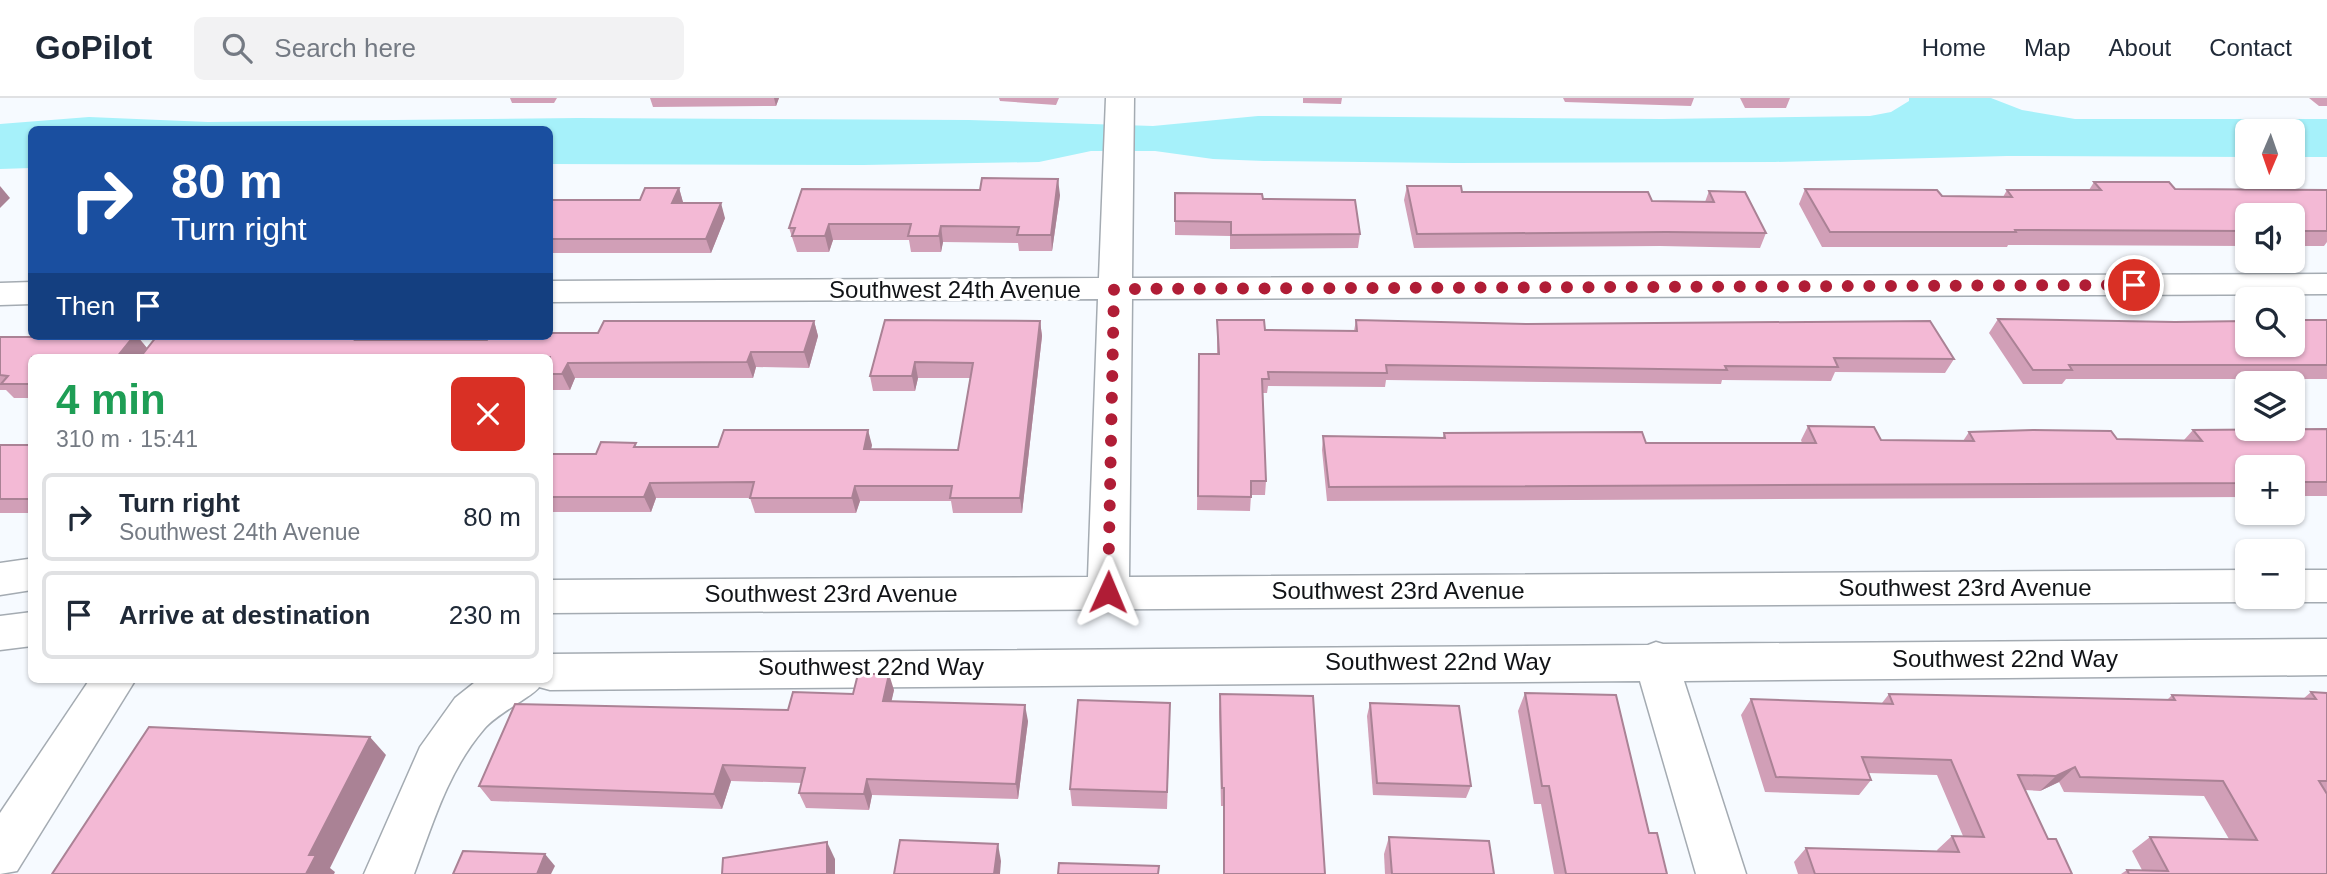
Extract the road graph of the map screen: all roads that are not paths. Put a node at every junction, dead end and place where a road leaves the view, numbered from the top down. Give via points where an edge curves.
1 (1120, 109) edge
2 (2327, 284) edge
3 (1114, 289) junction
4 (553, 291) edge
5 (28, 293) edge
6 (0, 294) edge
7 (2235, 586) edge
8 (2305, 586) edge
9 (2327, 586) edge
10 (1108, 592) junction
11 (553, 597) edge
12 (28, 630) edge
13 (0, 633) edge
14 (2327, 657) edge
15 (1656, 660) junction
16 (553, 671) edge
17 (111, 683) edge
18 (514, 683) edge
19 (0, 855) edge
20 (389, 874) edge
21 (1721, 874) edge

1 - 3 street
2 - 3 street, Southwest 24th Avenue
3 - 4 street, Southwest 24th Avenue
3 - 10 street
5 - 6 street
7 - 10 street, Southwest 23rd Avenue
8 - 9 street
10 - 11 street, Southwest 23rd Avenue
12 - 13 street
14 - 15 street, Southwest 22nd Way
15 - 16 street, Southwest 22nd Way
15 - 21 street
17 - 19 street
18 - 20 street via 480,701 457,724

